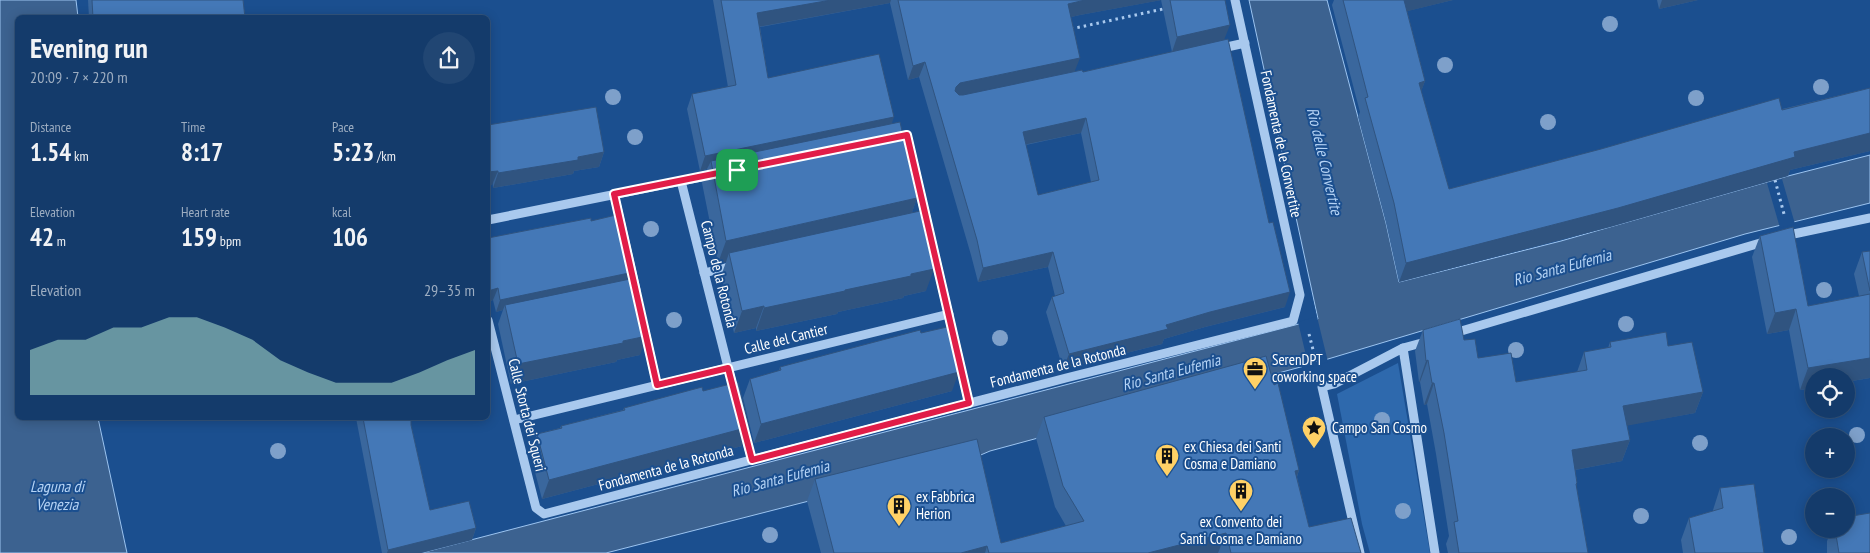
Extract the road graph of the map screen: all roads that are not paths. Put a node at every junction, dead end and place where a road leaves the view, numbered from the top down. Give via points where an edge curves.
1 (1235, 0) edge
2 (1245, 44) junction
3 (1206, 52) edge
4 (888, 139) edge
5 (728, 171) edge
6 (681, 181) junction
7 (614, 194) junction
8 (1870, 218) edge
9 (490, 220) edge
10 (927, 223) junction
11 (918, 225) edge
12 (743, 264) edge
13 (704, 273) junction
14 (1300, 295) joint
15 (638, 298) edge
16 (949, 314) junction
17 (642, 318) edge
18 (491, 320) edge
19 (1403, 348) junction
20 (728, 368) junction
21 (657, 385) junction
22 (969, 403) junction
23 (514, 420) junction
24 (752, 460) junction
25 (544, 514) joint
26 (1360, 553) edge
27 (1436, 553) edge

1 - 2 street, Fondamenta de le Convertite
2 - 3 street
2 - 14 street, Fondamenta de le Convertite
4 - 10 street via 907,135
5 - 6 street
6 - 7 street
6 - 13 street, Campo de la Rotonda
7 - 9 street
7 - 15 street via 631,290
8 - 19 street via 1789,234
10 - 11 street
10 - 16 street
12 - 13 street
13 - 20 street, Campo de la Rotonda
14 - 22 street, Fondamenta de la Rotonda via 1293,321
16 - 20 street, Calle del Cantier
16 - 22 street
17 - 21 street
18 - 23 street, Calle Storta dei Squeri
19 - 26 street via 1334,384 1322,387
19 - 27 street
20 - 21 street, Calle del Cantier
20 - 24 street, Campo de la Rotonda
21 - 23 street, Calle del Cantier
22 - 24 street, Fondamenta de la Rotonda
23 - 25 street, Calle Storta dei Squeri via 536,508
24 - 25 street, Fondamenta de la Rotonda

